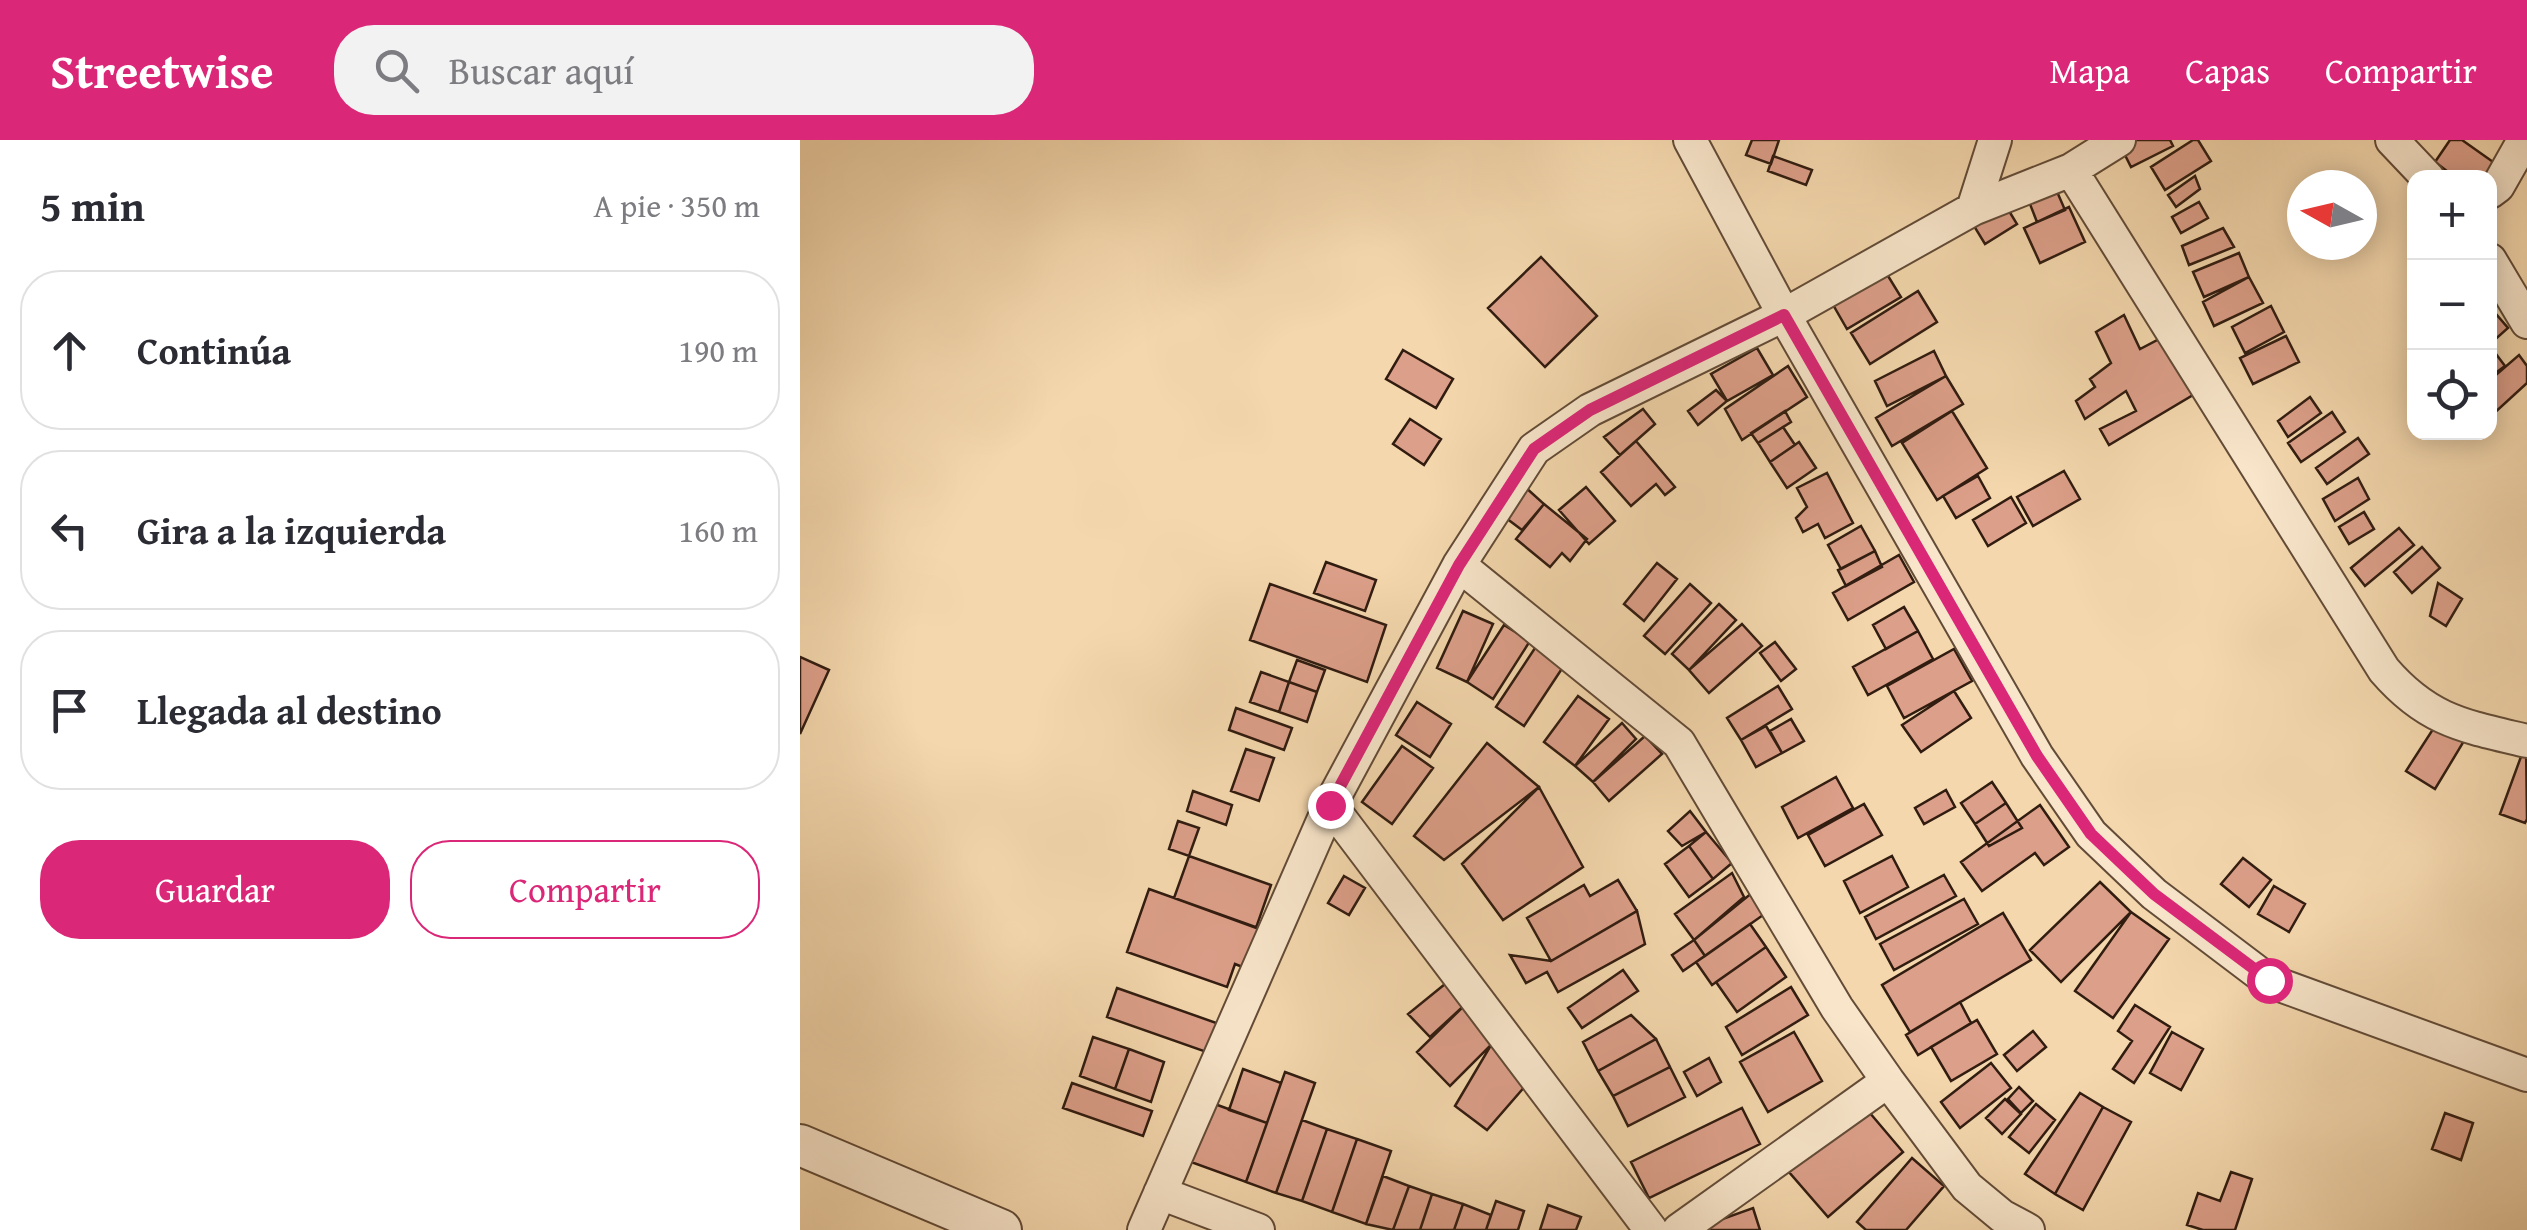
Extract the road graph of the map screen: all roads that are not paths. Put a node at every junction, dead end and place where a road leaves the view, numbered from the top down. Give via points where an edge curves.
1 (1690, 140) edge
2 (1995, 140) edge
3 (2119, 140) edge
4 (2392, 140) edge
5 (2524, 140) edge
6 (2071, 170) junction
7 (2420, 170) edge
8 (2497, 187) edge
9 (1974, 209) junction
10 (2497, 272) edge
11 (1784, 315) junction
12 (2526, 320) edge
13 (1459, 565) junction
14 (2527, 741) edge
15 (1330, 805) junction
16 (2527, 1075) edge
17 (1888, 1081) junction
18 (800, 1145) edge
19 (1160, 1194) junction
20 (1001, 1230) edge
21 (1144, 1230) edge
22 (1258, 1230) edge
23 (1651, 1230) edge
24 (1679, 1230) edge
25 (2028, 1230) edge

1 - 11 street
2 - 9 street
3 - 6 street
4 - 7 street
5 - 8 street
6 - 9 street
6 - 14 street via 2384,670 2402,692 2440,717
9 - 11 street
10 - 12 street
11 - 13 street via 1590,410 1534,449
11 - 16 street via 2037,756 2091,834 2154,894 2269,980
13 - 15 street
13 - 17 street via 1679,743
15 - 19 street
15 - 23 street
17 - 24 street
17 - 25 street via 1967,1187
18 - 20 street
19 - 21 street
19 - 22 street

